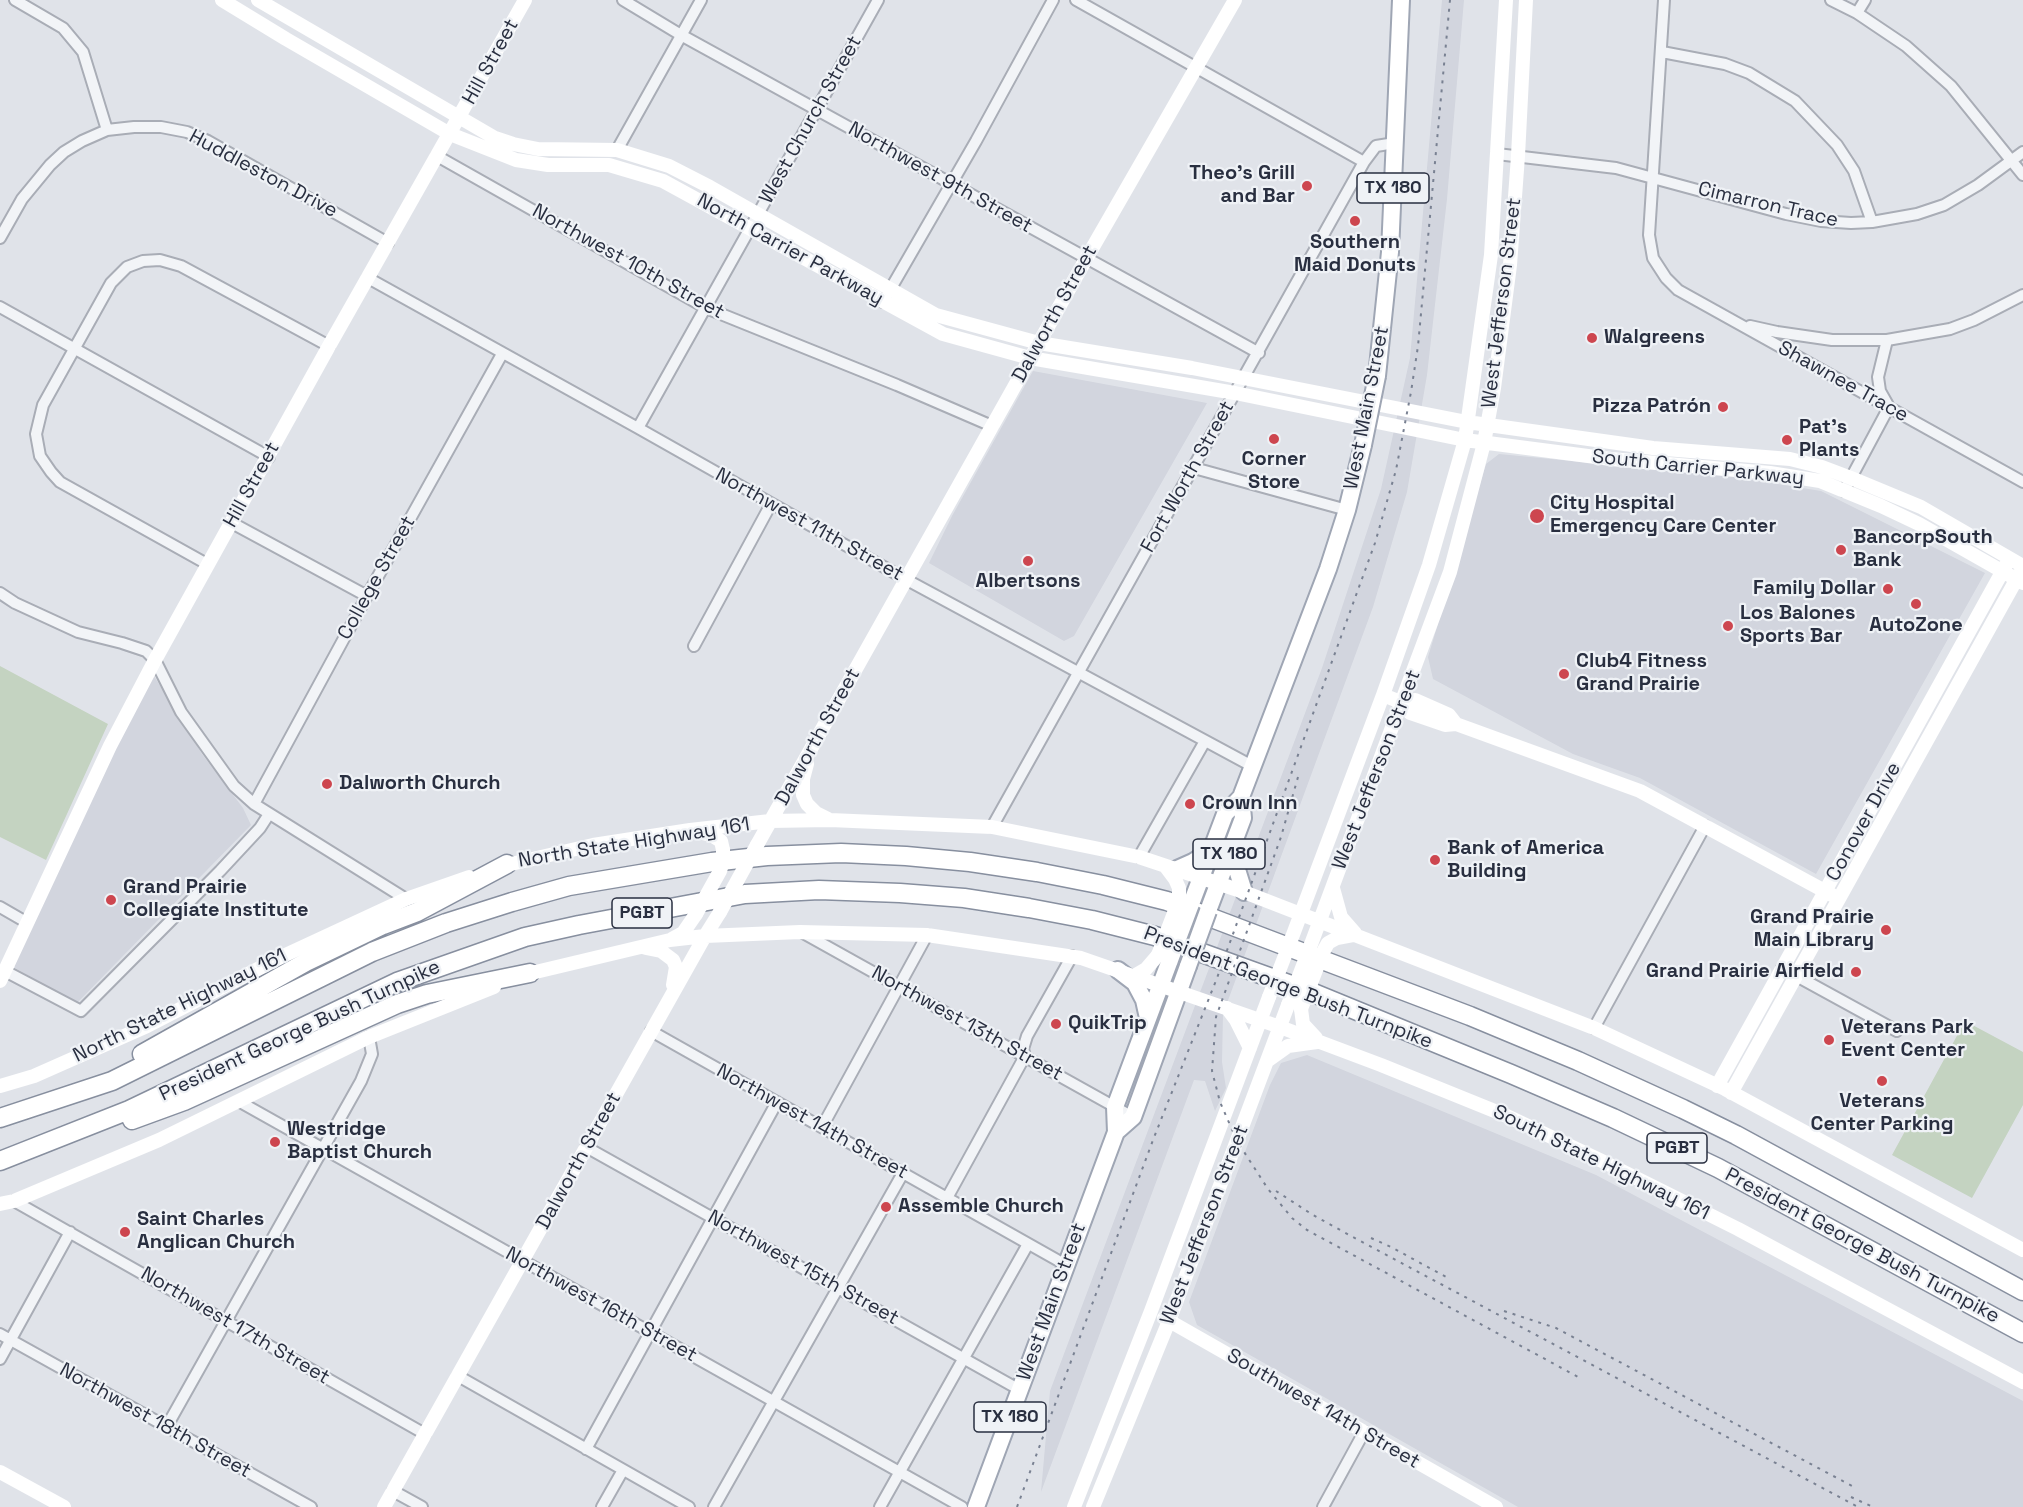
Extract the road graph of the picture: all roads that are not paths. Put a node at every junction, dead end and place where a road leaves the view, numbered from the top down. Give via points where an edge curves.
1 (15, 0) edge
2 (222, 0) edge
3 (258, 0) edge
4 (525, 0) edge
5 (623, 0) edge
6 (701, 0) edge
7 (878, 0) edge
8 (1053, 0) edge
9 (1076, 0) edge
10 (1235, 0) edge
11 (1401, 0) edge
12 (1506, 0) edge
13 (1526, 0) edge
14 (1664, 0) edge
15 (1831, 0) edge
16 (1865, 0) edge
17 (1857, 13) junction
18 (1504, 30) junction
19 (1525, 30) junction
20 (681, 35) junction
21 (1662, 52) junction
22 (1196, 68) junction
23 (817, 110) junction
24 (459, 118) junction
25 (107, 130) junction
26 (450, 134) junction
27 (1395, 143) junction
28 (616, 150) junction
29 (2023, 152) edge
30 (1497, 153) junction
31 (437, 156) junction
32 (1518, 156) junction
33 (2011, 160) junction
34 (1364, 162) junction
35 (2023, 175) edge
36 (1652, 178) junction
37 (952, 184) junction
38 (758, 216) junction
39 (1872, 222) junction
40 (750, 229) junction
41 (0, 238) edge
42 (388, 243) junction
43 (1086, 259) junction
44 (368, 278) junction
45 (890, 289) junction
46 (2023, 295) edge
47 (883, 302) junction
48 (0, 307) edge
49 (706, 308) junction
50 (1737, 322) junction
51 (1887, 340) junction
52 (1039, 343) junction
53 (329, 346) junction
54 (75, 350) junction
55 (1259, 353) junction
56 (502, 354) junction
57 (1030, 358) junction
58 (1244, 378) junction
59 (1235, 393) junction
60 (1390, 407) joint
61 (1888, 407) junction
62 (1467, 422) junction
63 (1487, 424) junction
64 (992, 426) junction
65 (1388, 426) joint
66 (638, 428) junction
67 (1465, 440) junction
68 (1484, 443) junction
69 (269, 457) junction
70 (1194, 468) junction
71 (1851, 478) junction
72 (2023, 482) edge
73 (1844, 490) junction
74 (771, 504) junction
75 (1347, 510) junction
76 (231, 523) junction
77 (2009, 558) junction
78 (207, 564) junction
79 (2002, 571) junction
80 (2021, 574) edge
81 (907, 580) junction
82 (0, 593) edge
83 (366, 596) junction
84 (694, 646) dead end
85 (155, 660) junction
86 (1077, 673) junction
87 (1383, 695) junction
88 (1403, 703) junction
89 (1204, 741) junction
90 (809, 752) junction
91 (1252, 766) junction
92 (1241, 797) junction
93 (254, 804) junction
94 (269, 814) junction
95 (830, 820) junction
96 (770, 821) junction
97 (1705, 826) junction
98 (992, 827) junction
99 (690, 830) junction
100 (1235, 839) junction
101 (1212, 850) junction
102 (1139, 857) junction
103 (507, 864) junction
104 (1171, 868) junction
105 (1201, 878) junction
106 (1219, 883) junction
107 (1333, 888) junction
108 (1825, 891) junction
109 (1244, 892) junction
110 (1839, 898) junction
111 (406, 899) junction
112 (1185, 902) junction
113 (0, 907) edge
114 (1301, 915) junction
115 (26, 922) junction
116 (1320, 922) junction
117 (800, 932) junction
118 (927, 935) junction
119 (705, 936) junction
120 (1357, 936) junction
121 (670, 940) junction
122 (638, 948) junction
123 (1316, 949) junction
124 (1072, 956) junction
125 (1164, 957) junction
126 (1782, 968) junction
127 (530, 972) junction
128 (1126, 973) junction
129 (3, 976) edge
130 (1796, 976) junction
131 (1161, 985) junction
132 (901, 986) junction
133 (1178, 991) junction
134 (671, 996) junction
135 (1295, 1007) junction
136 (1227, 1008) junction
137 (1148, 1018) junction
138 (1261, 1020) junction
139 (1280, 1027) junction
140 (1594, 1028) junction
141 (651, 1031) junction
142 (1897, 1031) dead end
143 (369, 1037) junction
144 (1319, 1042) junction
145 (1250, 1048) junction
146 (1025, 1056) junction
147 (1266, 1062) junction
148 (0, 1086) edge
149 (1717, 1086) junction
150 (1731, 1093) junction
151 (58, 1099) junction
152 (240, 1102) junction
153 (777, 1102) junction
154 (1115, 1107) junction
155 (1133, 1117) junction
156 (0, 1118) edge
157 (822, 1128) junction
158 (1116, 1132) junction
159 (324, 1147) junction
160 (586, 1147) junction
161 (0, 1163) edge
162 (903, 1173) junction
163 (947, 1198) junction
164 (14, 1201) junction
165 (0, 1204) edge
166 (713, 1218) junction
167 (70, 1232) junction
168 (1028, 1244) junction
169 (2023, 1250) edge
170 (522, 1261) junction
171 (1066, 1265) junction
172 (838, 1288) junction
173 (2023, 1291) edge
174 (1151, 1311) junction
175 (226, 1321) junction
176 (1169, 1321) junction
177 (650, 1332) junction
178 (2023, 1333) edge
179 (0, 1334) edge
180 (11, 1340) junction
181 (0, 1359) edge
182 (964, 1359) junction
183 (458, 1376) junction
184 (2023, 1382) edge
185 (1020, 1390) junction
186 (773, 1402) junction
187 (167, 1426) junction
188 (1364, 1432) junction
189 (425, 1434) junction
190 (586, 1449) junction
191 (623, 1470) junction
192 (0, 1472) edge
193 (900, 1472) junction
194 (393, 1491) junction
195 (64, 1507) edge
196 (311, 1507) edge
197 (384, 1507) edge
198 (422, 1507) edge
199 (602, 1507) edge
200 (689, 1507) edge
201 (714, 1507) edge
202 (880, 1507) edge
203 (962, 1507) edge
204 (976, 1507) edge
205 (1074, 1507) edge
206 (1093, 1507) edge
207 (1323, 1507) edge
208 (1496, 1507) edge

1 - 25 street via 63,28 83,52
2 - 26 main road, North Carrier Parkway
3 - 24 main road, North Carrier Parkway
4 - 24 main road, Hill Street
5 - 20 street, Northwest 9th Street
6 - 20 street
7 - 23 street, West Church Street
8 - 37 street
9 - 22 street
10 - 22 main road, Dalworth Street
11 - 27 main road, West Main Street / TX 180
12 - 18 main road, West Jefferson Street
13 - 19 main road, West Jefferson Street
14 - 21 street
15 - 17 street
16 - 17 street
17 - 33 street via 1906,46 1951,86
18 - 19 main road
18 - 30 main road, West Jefferson Street
19 - 32 main road, West Jefferson Street
20 - 23 street, Northwest 9th Street
20 - 28 street
21 - 36 street
21 - 39 street via 1749,72 1795,101 1837,145 1854,171
22 - 34 street
22 - 43 main road, Dalworth Street
23 - 37 street, Northwest 9th Street
23 - 38 street, West Church Street
24 - 26 main road, Hill Street
24 - 28 main road, North Carrier Parkway via 513,144 538,149
25 - 41 street, Huddleston Drive via 64,152 50,165 22,199
25 - 42 street, Huddleston Drive via 134,126 187,132 237,156
26 - 31 main road, Hill Street
26 - 40 main road, North Carrier Parkway via 516,160 548,165 609,165 663,181
27 - 34 street, Fort Worth Street via 1376,146
27 - 75 main road, West Main Street / TX 180, bridge via 1390,262 1377,376
28 - 38 main road, North Carrier Parkway via 669,166
29 - 33 street, Cimarron Trace
30 - 32 street, Cimarron Trace
30 - 62 main road, West Jefferson Street via 1491,255
31 - 42 main road, Hill Street
31 - 49 street, Northwest 10th Street
32 - 36 street, Cimarron Trace via 1616,168
32 - 63 main road, West Jefferson Street via 1504,318
33 - 35 street
33 - 39 street, Cimarron Trace via 1944,205
34 - 55 street, Fort Worth Street
36 - 39 street, Cimarron Trace via 1821,221
36 - 50 street, Shawnee Trace via 1649,236 1653,258 1678,290
37 - 43 street, Northwest 9th Street
37 - 45 street
38 - 40 street, West Church Street
38 - 45 main road, North Carrier Parkway
40 - 47 main road, North Carrier Parkway
40 - 49 street, West Church Street
42 - 44 main road, Hill Street
43 - 52 main road, Dalworth Street
43 - 55 street, Northwest 9th Street
44 - 53 main road, Hill Street
44 - 56 street, Northwest 11th Street
45 - 47 street
45 - 52 main road, North Carrier Parkway via 936,315
46 - 51 street via 1950,329
47 - 57 main road, North Carrier Parkway via 942,334
48 - 54 street
49 - 64 street, Northwest 10th Street
49 - 66 street, West Church Street
50 - 51 street via 1832,340
50 - 61 street, Shawnee Trace
51 - 61 street via 1878,377
52 - 57 main road, Dalworth Street
52 - 58 main road, North Carrier Parkway
53 - 54 street via 181,266 160,260 143,261 116,277
53 - 69 main road, Hill Street
54 - 69 street
54 - 78 street via 43,405 36,435 39,456 66,486
55 - 58 street, Fort Worth Street
56 - 66 street, Northwest 11th Street
56 - 83 street, College Street
57 - 59 main road, North Carrier Parkway
57 - 64 main road, Dalworth Street
58 - 59 street, Fort Worth Street
58 - 60 main road, North Carrier Parkway
59 - 65 main road, North Carrier Parkway
59 - 70 street, Fort Worth Street
60 - 62 main road, South Carrier Parkway
61 - 71 street
61 - 72 street, Shawnee Trace
62 - 63 main road, South Carrier Parkway
62 - 67 main road, West Jefferson Street
63 - 68 main road, West Jefferson Street
63 - 71 main road, South Carrier Parkway via 1653,448 1790,459
64 - 81 main road, Dalworth Street
65 - 67 main road, South Carrier Parkway
66 - 74 street, Northwest 11th Street
67 - 68 main road, South Carrier Parkway
67 - 87 main road, West Jefferson Street via 1429,565
68 - 73 main road, South Carrier Parkway via 1770,473 1820,481
68 - 88 main road, West Jefferson Street via 1450,572
69 - 76 main road, Hill Street
70 - 75 street
70 - 86 street, Fort Worth Street
71 - 73 street
71 - 77 main road, South Carrier Parkway via 1921,507
73 - 79 main road, South Carrier Parkway via 1919,525
74 - 81 street, Northwest 11th Street
74 - 84 street
75 - 91 main road, West Main Street / TX 180
76 - 78 main road, Hill Street
76 - 83 street
77 - 79 main road, Conover Drive
77 - 80 main road, South Carrier Parkway
78 - 85 main road, Hill Street
79 - 80 main road, South Carrier Parkway
79 - 108 main road, Conover Drive
80 - 110 main road, Conover Drive
81 - 86 street, Northwest 11th Street
81 - 90 main road, Dalworth Street
82 - 85 street via 78,633 138,648
83 - 93 street, College Street
85 - 93 street via 181,712 234,786
85 - 115 main road, Hill Street
86 - 89 street, Northwest 11th Street
86 - 98 street, Fort Worth Street
87 - 88 main road
87 - 114 main road, West Jefferson Street
88 - 97 main road via 1415,700 1449,715 1456,724 1640,791
88 - 107 main road, West Jefferson Street
89 - 91 street, Northwest 11th Street
89 - 102 street
90 - 95 main road via 803,795 816,813
90 - 96 main road, Dalworth Street
91 - 92 main road, West Main Street / TX 180
92 - 100 main road, West Main Street / TX 180 via 1243,818
92 - 101 main road, West Main Street / TX 180 via 1225,814
93 - 94 street
94 - 111 street
94 - 129 street via 220,871 81,1011
95 - 96 main road, North State Highway 161
95 - 98 main road, North State Highway 161
96 - 99 main road, North State Highway 161
96 - 119 main road, Dalworth Street, bridge
97 - 108 main road
97 - 140 street
98 - 102 main road, North State Highway 161
99 - 103 main road, North State Highway 161
99 - 121 main road, bridge via 721,841 723,861 696,914 683,933
100 - 106 main road, West Main Street / TX 180
100 - 109 main road via 1234,860
101 - 104 main road via 1193,862
101 - 105 main road, West Main Street / TX 180
102 - 104 main road, North State Highway 161
103 - 111 main road, North State Highway 161
103 - 151 highway via 417,912 306,962
104 - 105 main road, North State Highway 161
104 - 112 main road
105 - 106 main road
105 - 112 main road, West Main Street / TX 180
106 - 109 main road
106 - 133 main road, West Main Street / TX 180, bridge
107 - 116 main road, West Jefferson Street
107 - 120 main road via 1341,917
108 - 110 main road
108 - 126 main road, Conover Drive
109 - 114 main road
110 - 130 main road, Conover Drive
111 - 148 main road, North State Highway 161 via 147,1026 34,1076
112 - 125 main road, West Main Street / TX 180, bridge
113 - 115 street
114 - 116 main road
114 - 138 main road, West Jefferson Street, bridge
115 - 129 main road, Hill Street
116 - 120 main road
116 - 123 main road, West Jefferson Street
117 - 118 main road
117 - 119 main road
117 - 132 street, Northwest 13th Street
118 - 124 main road
118 - 132 street
119 - 121 main road
119 - 134 main road, Dalworth Street
120 - 123 main road via 1337,938
120 - 140 main road
121 - 122 main road
122 - 127 main road
122 - 134 main road via 654,949 674,960
123 - 135 main road, West Jefferson Street, bridge
124 - 128 main road
124 - 146 street via 1026,1036
125 - 128 main road via 1146,969
125 - 131 main road, West Main Street / TX 180
126 - 130 street
126 - 149 main road, Conover Drive
127 - 143 main road
127 - 161 highway via 397,1004 184,1101 24,1160
128 - 131 main road
128 - 137 main road via 1144,1000
130 - 142 street
130 - 150 main road, Conover Drive
131 - 133 main road, South State Highway 161
131 - 137 main road, West Main Street / TX 180
132 - 146 street, Northwest 13th Street
132 - 157 street
133 - 136 main road, South State Highway 161
133 - 155 main road, West Main Street / TX 180
134 - 141 main road, Dalworth Street
135 - 139 main road, West Jefferson Street
135 - 144 main road via 1303,1024
136 - 138 main road, South State Highway 161
136 - 145 main road
137 - 154 main road, West Main Street / TX 180
138 - 139 main road, South State Highway 161
138 - 145 main road, West Jefferson Street
139 - 144 main road, South State Highway 161
139 - 147 main road, West Jefferson Street
140 - 149 main road
141 - 153 street, Northwest 14th Street
141 - 160 main road, Dalworth Street
143 - 152 main road
143 - 159 street via 372,1054 361,1081
144 - 147 main road via 1288,1046
144 - 184 main road, South State Highway 161 via 1507,1116 1602,1161 1738,1229
145 - 174 main road, West Jefferson Street
146 - 154 street, Northwest 13th Street
146 - 163 street
147 - 176 main road, West Jefferson Street
149 - 150 main road
150 - 169 main road
151 - 156 highway, President George Bush Turnpike / PGBT
151 - 173 highway, President George Bush Turnpike / PGBT via 112,1081 372,952 446,923 569,886 767,856 841,853 949,860 1036,872 1167,901 1470,1016 1694,1114
152 - 159 street, Northwest 16th Street
152 - 164 main road
153 - 157 street, Northwest 14th Street
153 - 166 street
154 - 155 street, Northwest 13th Street
154 - 158 main road, West Main Street / TX 180
155 - 158 main road, West Main Street / TX 180
157 - 162 street, Northwest 14th Street
158 - 171 main road, West Main Street / TX 180
159 - 170 street, Northwest 16th Street
159 - 175 street
160 - 166 street, Northwest 15th Street
160 - 170 main road, Dalworth Street
161 - 178 highway, President George Bush Turnpike / PGBT via 129,1110 397,982 525,937 745,894 819,890 964,898 1082,918 1155,936 1316,994 1500,1069 1718,1168
162 - 163 street, Northwest 14th Street
162 - 172 street
163 - 168 street, Northwest 14th Street
164 - 165 main road
164 - 167 street, Northwest 17th Street
166 - 172 street, Northwest 15th Street
166 - 177 street
167 - 175 street, Northwest 17th Street
167 - 180 street
168 - 171 street, Northwest 14th Street
168 - 182 street
170 - 177 street, Northwest 16th Street
170 - 183 main road, Dalworth Street
171 - 185 main road, West Main Street / TX 180
172 - 182 street, Northwest 15th Street
172 - 186 street
174 - 176 main road, Southwest 14th Street
174 - 205 main road, West Jefferson Street
175 - 187 street
175 - 189 street, Northwest 17th Street
176 - 188 main road, Southwest 14th Street
176 - 206 main road, West Jefferson Street
177 - 186 street, Northwest 16th Street
177 - 190 street
179 - 180 street, Northwest 18th Street
180 - 181 street
180 - 187 street, Northwest 18th Street
182 - 185 street, Northwest 15th Street
182 - 193 street
183 - 189 main road, Dalworth Street
183 - 190 street
185 - 204 main road, West Main Street / TX 180
186 - 193 street, Northwest 16th Street
186 - 201 street
187 - 196 street, Northwest 18th Street
188 - 207 street
188 - 208 main road, Southwest 14th Street
189 - 194 main road, Dalworth Street
190 - 191 street
191 - 199 street
191 - 200 street
192 - 195 main road
193 - 202 street
193 - 203 street, Northwest 16th Street
194 - 197 main road, Dalworth Street
194 - 198 street

